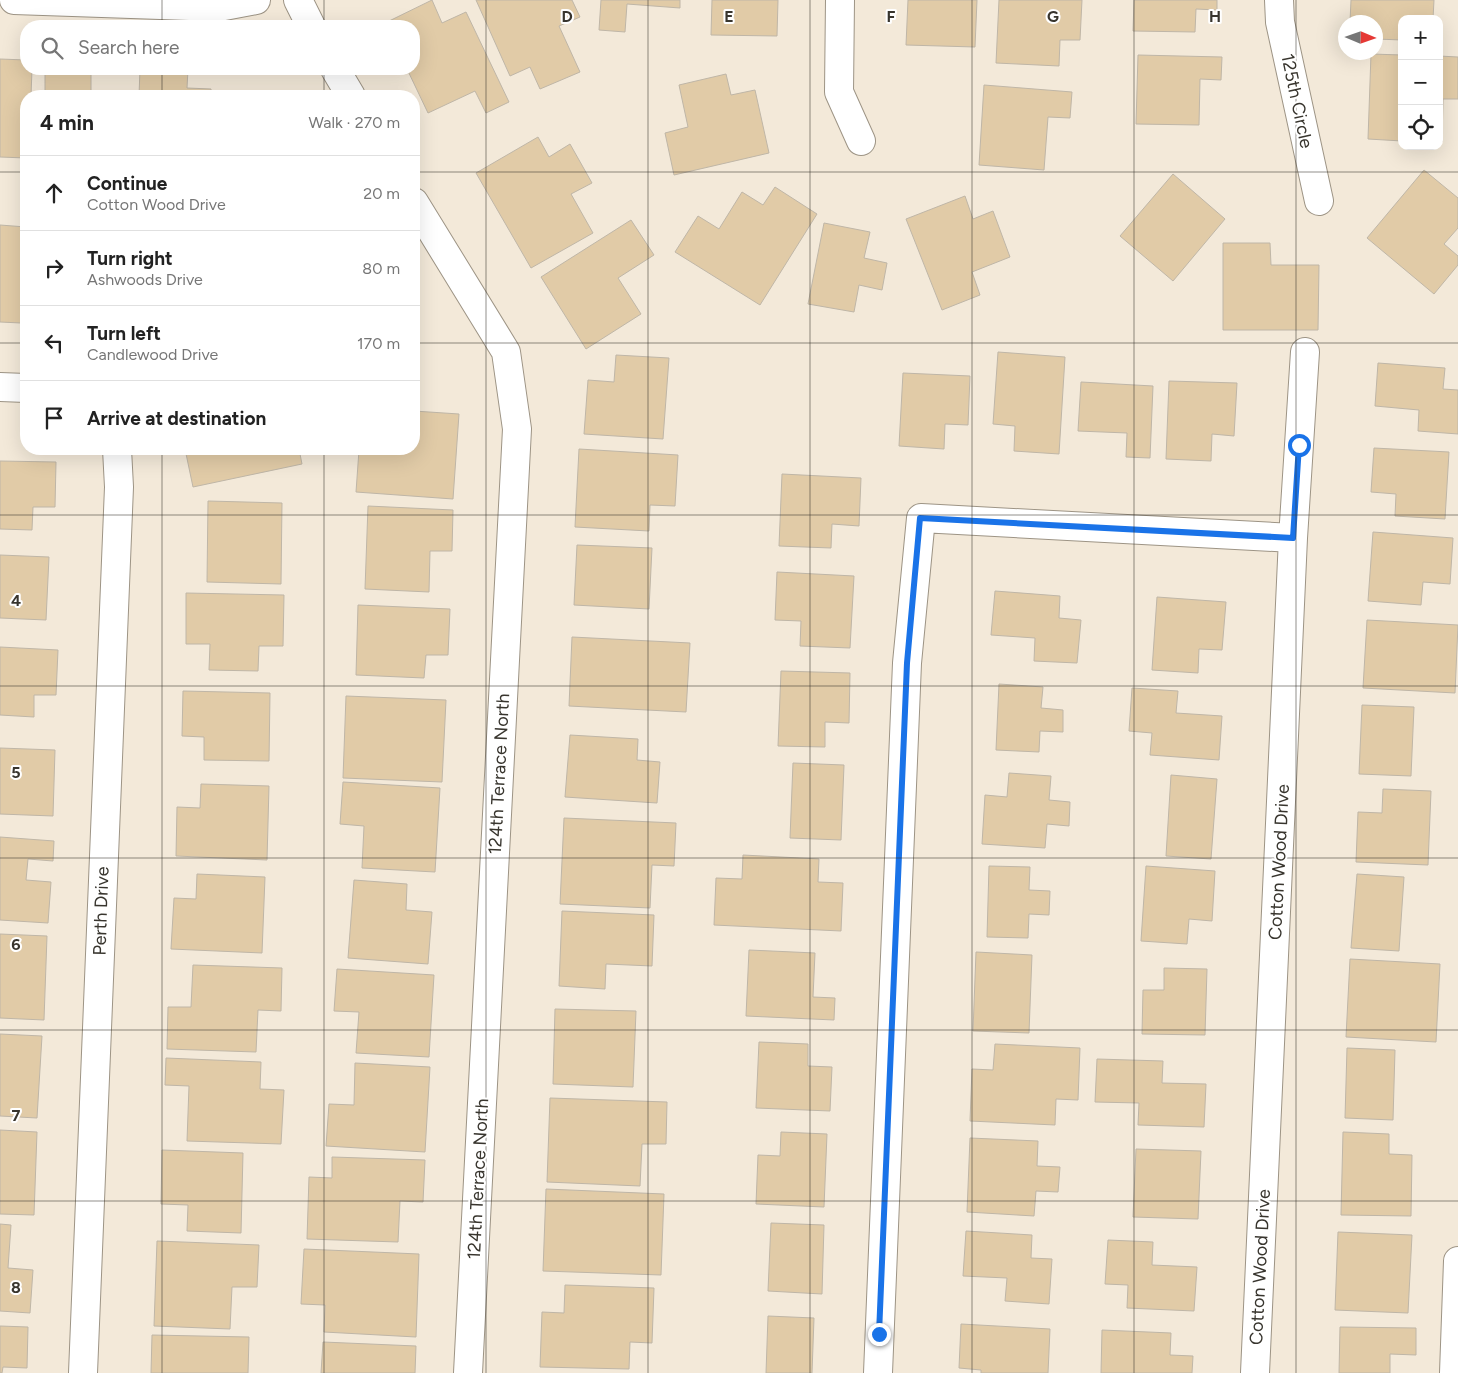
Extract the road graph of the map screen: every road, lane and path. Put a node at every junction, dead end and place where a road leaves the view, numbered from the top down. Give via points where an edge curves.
1 (14, 0) edge
2 (256, 0) edge
3 (298, 0) edge
4 (840, 0) edge
5 (1279, 0) edge
6 (308, 20) edge
7 (339, 75) edge
8 (347, 90) edge
9 (861, 141) dead end
10 (1319, 201) dead end
11 (420, 212) edge
12 (1305, 352) dead end
13 (0, 387) edge
14 (20, 388) edge
15 (117, 455) edge
16 (1293, 538) junction
17 (1458, 1260) edge
18 (83, 1373) edge
19 (468, 1373) edge
20 (878, 1373) edge
21 (1255, 1373) edge
22 (1454, 1373) edge

1 - 2 street via 219,7
3 - 6 street
4 - 9 street via 839,92
5 - 10 street, 125th Circle via 1280,22
7 - 8 street
11 - 19 street, 124th Terrace North via 506,352 517,429
12 - 16 street, Cotton Wood Drive
13 - 14 street
15 - 18 street, Perth Drive via 119,487
16 - 20 street via 920,518 906,673
16 - 21 street, Cotton Wood Drive
17 - 22 street

